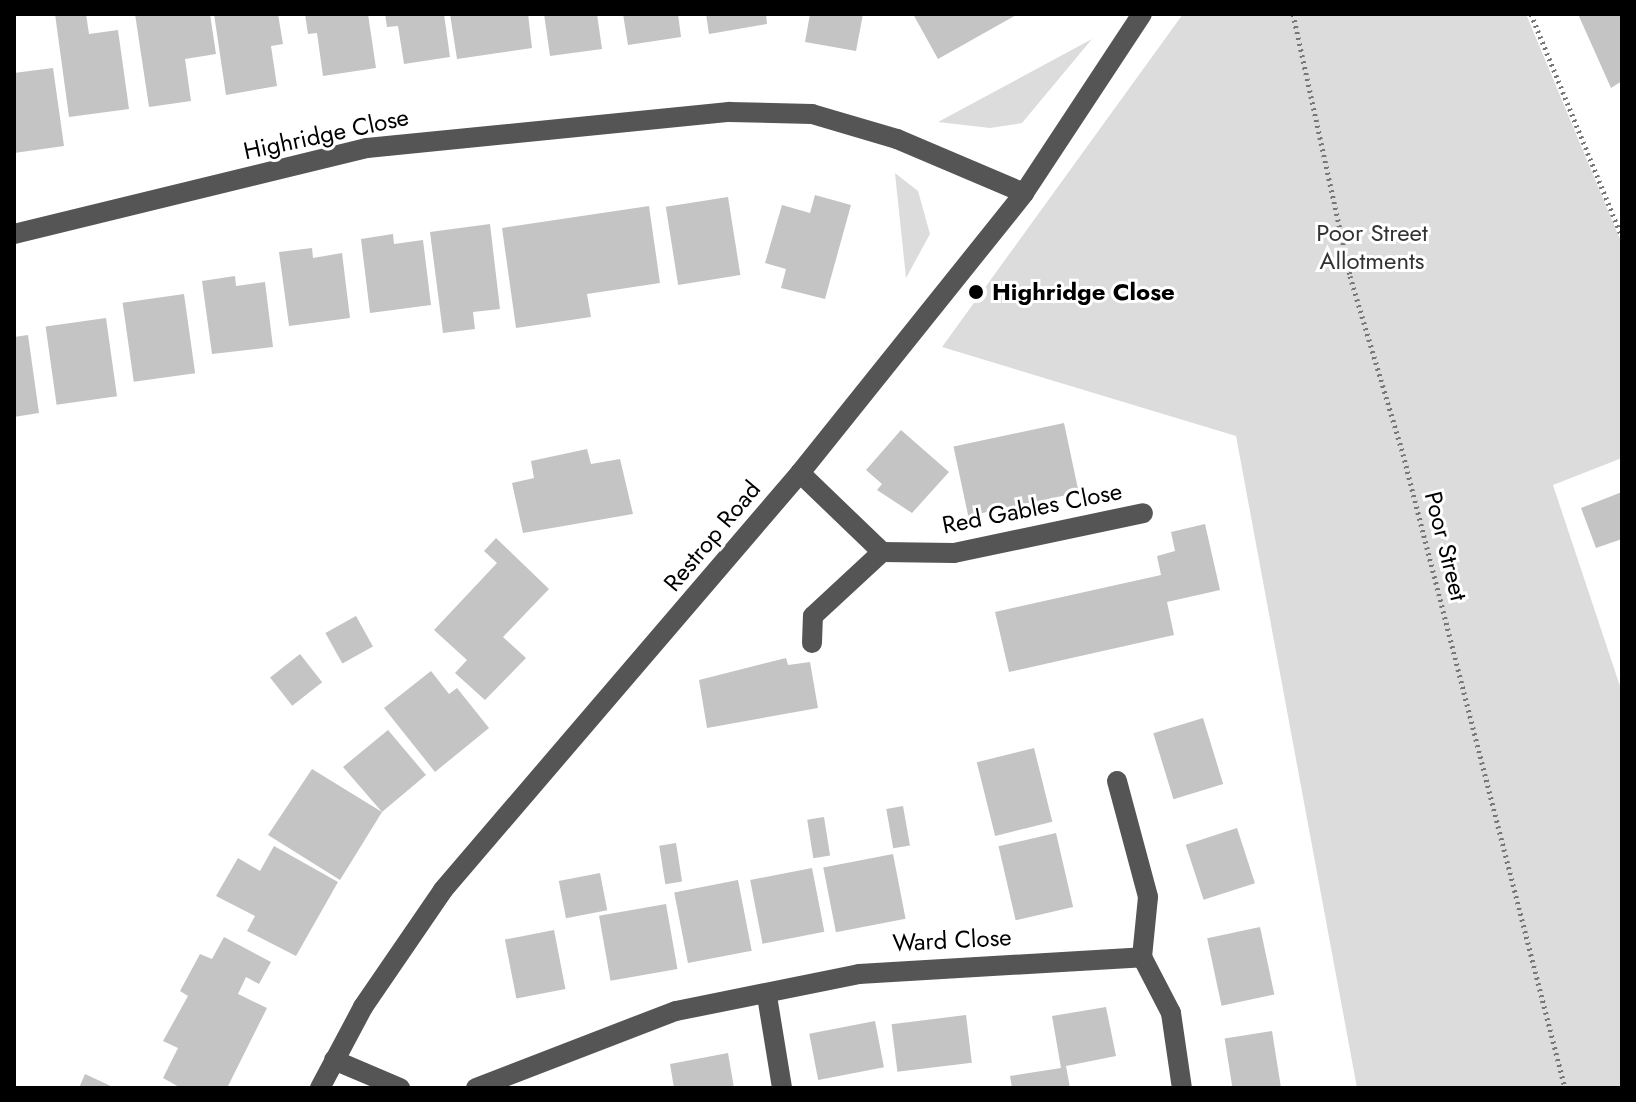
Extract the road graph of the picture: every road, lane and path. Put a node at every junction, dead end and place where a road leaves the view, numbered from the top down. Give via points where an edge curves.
1 (1142, 14) edge
2 (1293, 14) edge
3 (1531, 14) edge
4 (1024, 193) junction
5 (14, 234) edge
6 (1622, 237) edge
7 (800, 473) junction
8 (1143, 513) dead end
9 (882, 552) junction
10 (812, 643) dead end
11 (1117, 781) dead end
12 (1142, 957) junction
13 (767, 996) junction
14 (334, 1060) junction
15 (320, 1088) edge
16 (400, 1088) edge
17 (476, 1088) edge
18 (782, 1088) edge
19 (1182, 1088) edge
20 (1565, 1088) edge

1 - 4 street, Restrop Road
2 - 20 path, Poor Street via 1346,261 1414,496
3 - 6 path
4 - 5 street, Highridge Close via 897,139 812,114 729,112 367,148
4 - 7 street, Restrop Road
7 - 9 street
7 - 14 street, Restrop Road via 452,878
8 - 9 street, Red Gables Close via 954,553
9 - 10 street via 813,616
11 - 12 street via 1148,897
12 - 13 street, Ward Close via 896,968
12 - 19 street via 1178,1035
13 - 17 street, Ward Close via 615,1030
13 - 18 street
14 - 15 street, Restrop Road
14 - 16 street

